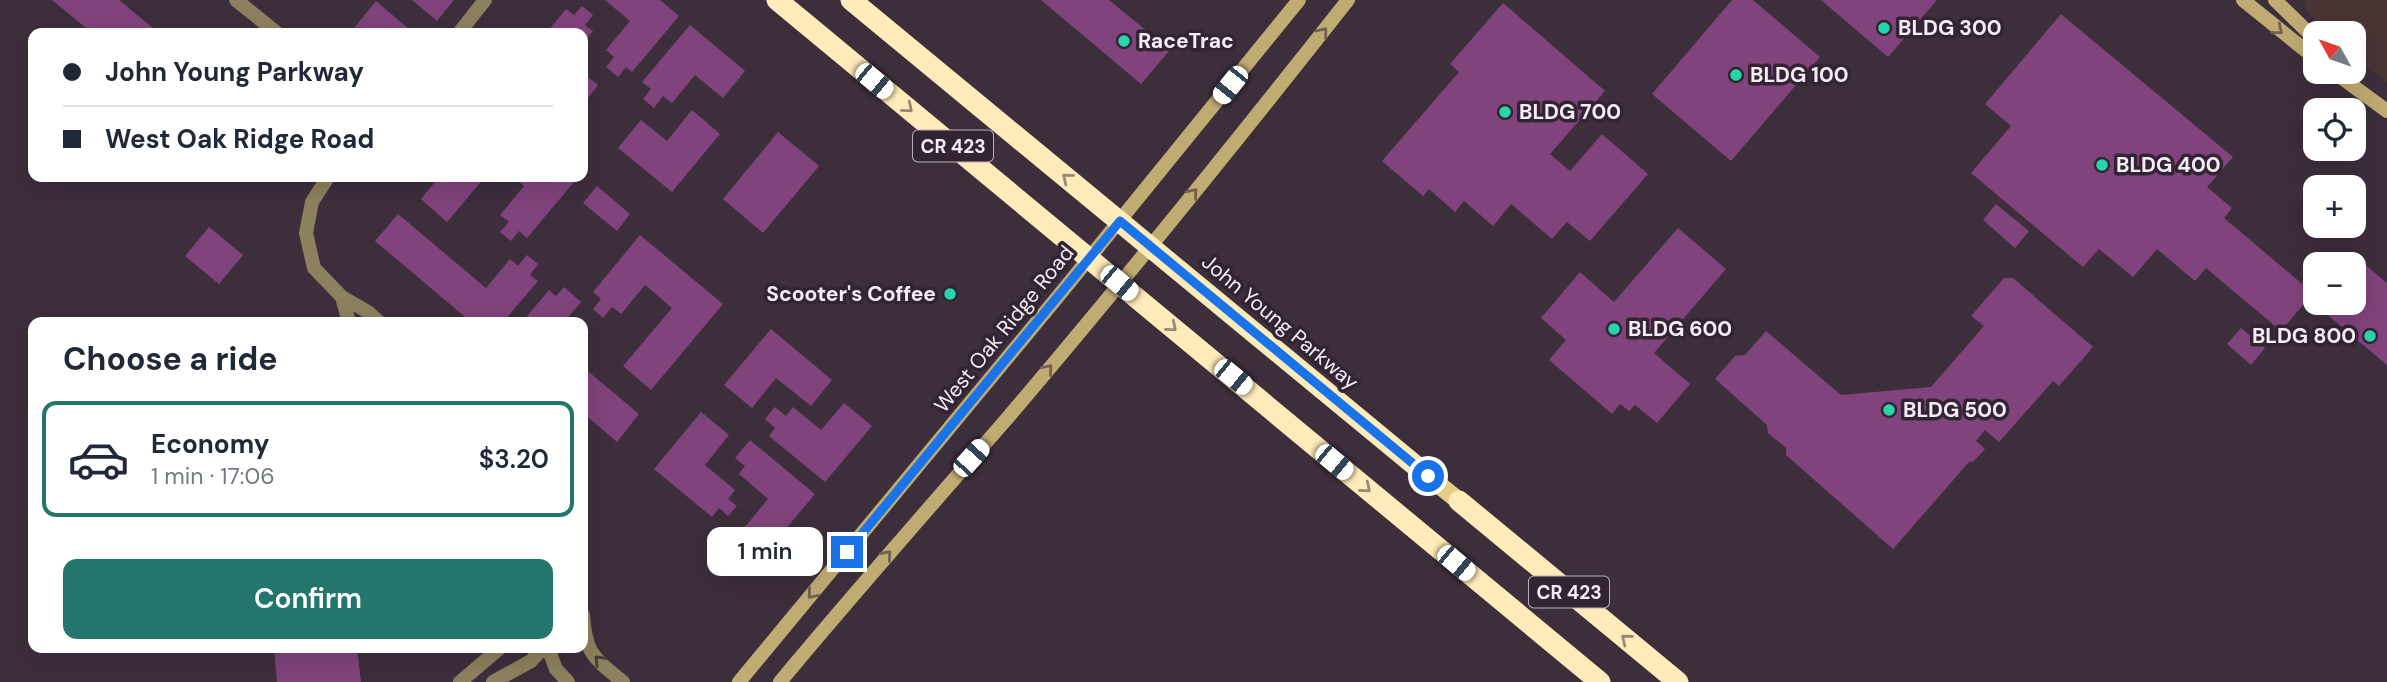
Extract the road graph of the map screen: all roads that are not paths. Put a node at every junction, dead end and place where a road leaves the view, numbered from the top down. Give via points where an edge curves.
1 (236, 0) edge
2 (485, 0) edge
3 (777, 0) edge
4 (851, 0) edge
5 (1299, 0) edge
6 (1348, 0) edge
7 (2243, 0) edge
8 (2275, 0) edge
9 (2288, 0) edge
10 (2300, 24) junction
11 (2303, 27) edge
12 (270, 28) edge
13 (463, 28) edge
14 (2303, 48) edge
15 (2351, 84) edge
16 (2362, 84) edge
17 (2387, 109) edge
18 (325, 182) edge
19 (1120, 221) junction
20 (1150, 246) junction
21 (1089, 258) junction
22 (1119, 283) junction
23 (342, 298) junction
24 (348, 317) edge
25 (374, 317) edge
26 (1428, 476) joint
27 (1459, 501) joint
28 (588, 647) edge
29 (494, 653) edge
30 (540, 653) edge
31 (548, 653) edge
32 (460, 682) edge
33 (493, 682) edge
34 (568, 682) edge
35 (623, 682) edge
36 (739, 682) edge
37 (779, 682) edge
38 (1600, 682) edge
39 (1678, 682) edge

1 - 12 street
2 - 13 street
3 -> 21 highway, CR 423
19 -> 4 highway, John Young Parkway / CR 423
5 - 19 street, West Oak Ridge Road
20 -> 6 street
7 -> 14 street
8 - 10 street
9 - 10 street
10 - 11 street
15 - 17 street
16 - 17 street
18 - 23 street via 313,202 306,233 314,268
19 - 20 highway, John Young Parkway / CR 423
19 - 21 street, West Oak Ridge Road
20 - 22 street
20 - 26 highway, John Young Parkway / CR 423
21 - 22 highway, CR 423
21 -> 36 street, West Oak Ridge Road
37 -> 22 street
22 -> 38 highway, CR 423
23 - 24 street
23 - 25 street
26 - 27 main road, John Young Parkway / CR 423
39 -> 27 highway, John Young Parkway / CR 423
35 -> 28 street via 593,657
29 - 32 street
30 - 33 street
31 - 34 street

